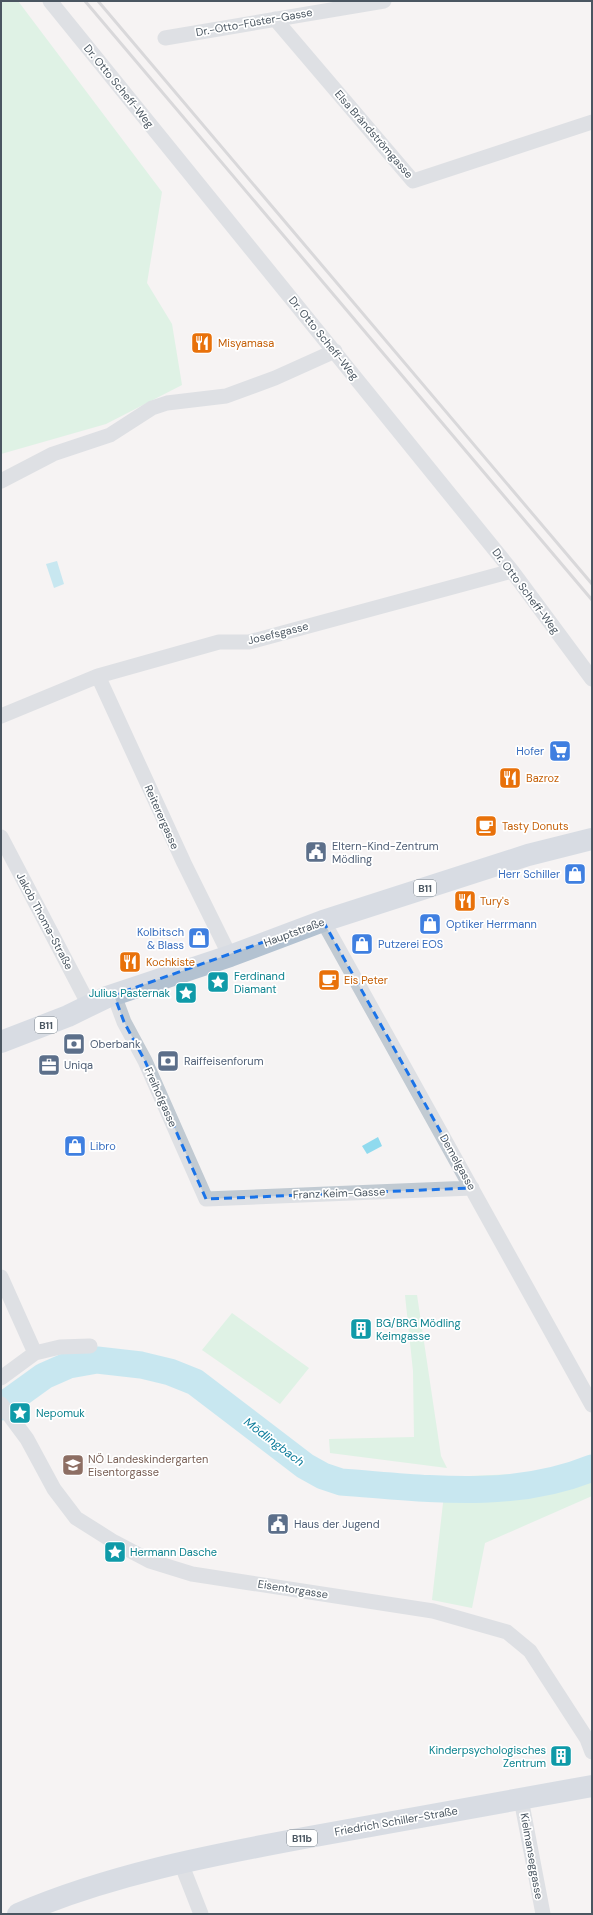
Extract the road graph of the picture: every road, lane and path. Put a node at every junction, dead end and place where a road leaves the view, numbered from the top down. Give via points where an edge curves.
1 (50, 1) edge
2 (384, 1) edge
3 (275, 19) junction
4 (168, 37) dead end
5 (592, 122) edge
6 (335, 350) junction
7 (1, 481) edge
8 (512, 571) junction
9 (98, 676) junction
10 (592, 679) edge
11 (1, 716) edge
12 (1, 837) edge
13 (592, 839) edge
14 (323, 921) junction
15 (230, 956) junction
16 (114, 995) junction
17 (89, 1005) junction
18 (1, 1042) edge
19 (472, 1188) junction
20 (206, 1199) joint
21 (1, 1277) edge
22 (90, 1346) dead end
23 (35, 1353) junction
24 (1, 1378) edge
25 (592, 1405) edge
26 (5, 1410) edge
27 (592, 1752) edge
28 (592, 1786) edge
29 (521, 1799) junction
30 (181, 1863) junction
31 (18, 1914) edge
32 (201, 1914) edge
33 (543, 1914) edge

1 - 6 street, Dr. Otto Scheff-Weg
2 - 3 street, Dr.-Otto-Füster-Gasse
3 - 4 street, Dr.-Otto-Füster-Gasse
3 - 5 street, Elsa Brändströmgasse via 413,181
6 - 7 street via 275,378 226,396 167,403 152,408 110,435 53,454
6 - 8 street, Dr. Otto Scheff-Weg
8 - 9 street, Josefsgasse via 249,642 219,642
8 - 10 street, Dr. Otto Scheff-Weg
9 - 11 street, Josefsgasse
9 - 15 street, Reiterergasse
12 - 17 street, Jakob Thoma-Straße
13 - 14 main road, Hauptstraße / B11 via 528,855
14 - 15 main road, Hauptstraße / B11
14 - 19 street, Demelgasse
15 - 16 main road, Hauptstraße / B11
16 - 17 main road, Hauptstraße / B11
16 - 20 street, Freihofgasse
17 - 18 main road, Hauptstraße / B11 via 68,1016
19 - 20 street, Franz Keim-Gasse
19 - 25 street, Demelgasse
21 - 23 street
22 - 23 street via 60,1347
23 - 24 street
26 - 27 street, Eisentorgasse via 27,1439 54,1489 76,1518 150,1561 192,1574 433,1611 507,1632 530,1651 587,1739
28 - 29 main road, Friedrich Schiller-Straße / B11b
29 - 30 main road, Friedrich Schiller-Straße / B11b via 281,1842
29 - 33 street, Kielmanseggasse
30 - 31 main road, Friedrich Schiller-Straße / B11b via 89,1887
30 - 32 street

